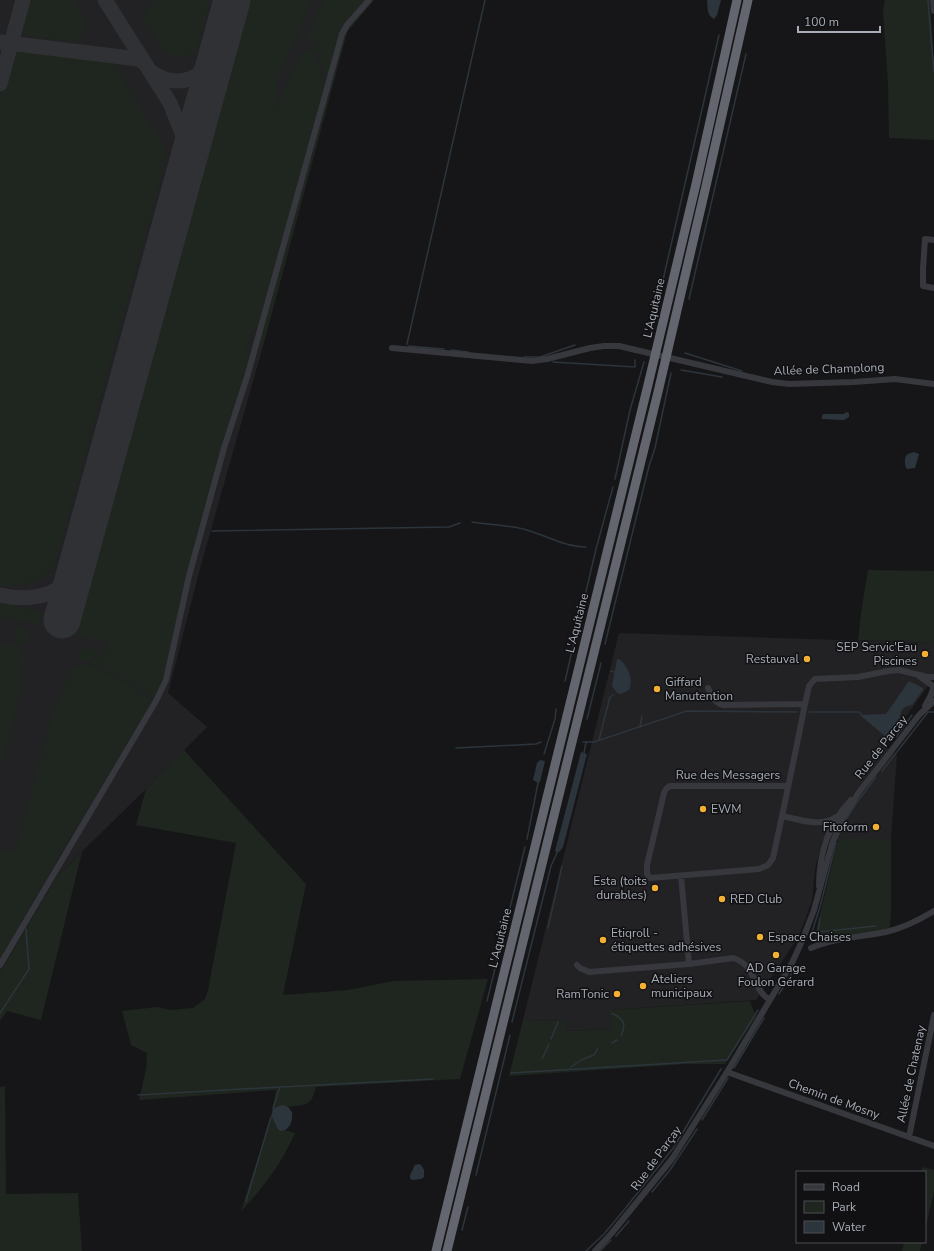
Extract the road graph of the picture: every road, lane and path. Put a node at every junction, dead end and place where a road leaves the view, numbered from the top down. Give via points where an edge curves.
1 (369, 0) edge
2 (737, 0) edge
3 (748, 0) edge
4 (933, 0) edge
5 (934, 11) edge
6 (934, 240) edge
7 (934, 288) edge
8 (392, 348) dead end
9 (934, 384) edge
10 (913, 673) junction
11 (934, 677) edge
12 (933, 686) edge
13 (708, 688) dead end
14 (934, 701) edge
15 (805, 704) junction
16 (919, 716) junction
17 (788, 786) junction
18 (859, 792) junction
19 (782, 816) junction
20 (837, 816) junction
21 (825, 822) junction
22 (816, 823) junction
23 (840, 824) junction
24 (830, 829) junction
25 (826, 865) junction
26 (681, 876) junction
27 (818, 897) junction
28 (934, 911) edge
29 (811, 948) dead end
30 (688, 964) junction
31 (0, 965) edge
32 (577, 965) dead end
33 (770, 1000) junction
34 (934, 1015) edge
35 (726, 1072) junction
36 (909, 1137) junction
37 (934, 1146) edge
38 (436, 1251) edge
39 (447, 1251) edge
40 (595, 1251) edge

1 - 31 street via 342,34 247,377 230,423 189,576 166,680
2 - 38 highway, L'Aquitaine via 647,389
3 - 39 highway, L'Aquitaine via 665,362
4 - 5 street
6 - 7 street via 925,240 923,269 923,286
8 - 9 street, Allée de Champlong via 532,361 597,347 619,346 780,383 895,379
10 - 11 street
10 - 12 street
10 - 15 street, Rue des Messagers via 899,670 858,678 815,679 809,686
12 - 16 street, Rue de Parcay via 929,701
13 - 15 street via 715,700 723,705
14 - 16 street, Rue de Parcay
15 - 17 street, Rue des Messagers
16 - 18 street, Rue de Parcay
17 - 19 street, Rue des Messagers
17 - 26 street, Rue des Messagers via 670,786 666,789 647,874 650,878
18 - 20 street, Rue de Parcay
18 - 23 street, Rue de Parcay
19 - 22 street
19 - 26 street, Rue des Messagers via 773,858 766,867 760,870
20 - 21 street
20 - 24 street, Rue de Parcay
21 - 22 street
21 - 24 street
22 - 24 street
23 - 24 street
23 - 25 street, Rue de Parcay
24 - 25 street
24 - 27 street, Rue de Parcay via 820,864
25 - 27 street, Rue de Parcay
26 - 30 street
27 - 33 street, Rue de Parçay via 800,947
28 - 29 street via 894,930 856,936
30 - 32 street via 589,972
30 - 33 street via 736,959 748,967 762,995
33 - 35 street, Rue de Parçay
34 - 36 street, Allée de Chatenay
35 - 36 street, Chemin de Mosny
35 - 40 street, Rue de Parçay via 672,1159
36 - 37 street, Chemin de Mosny

